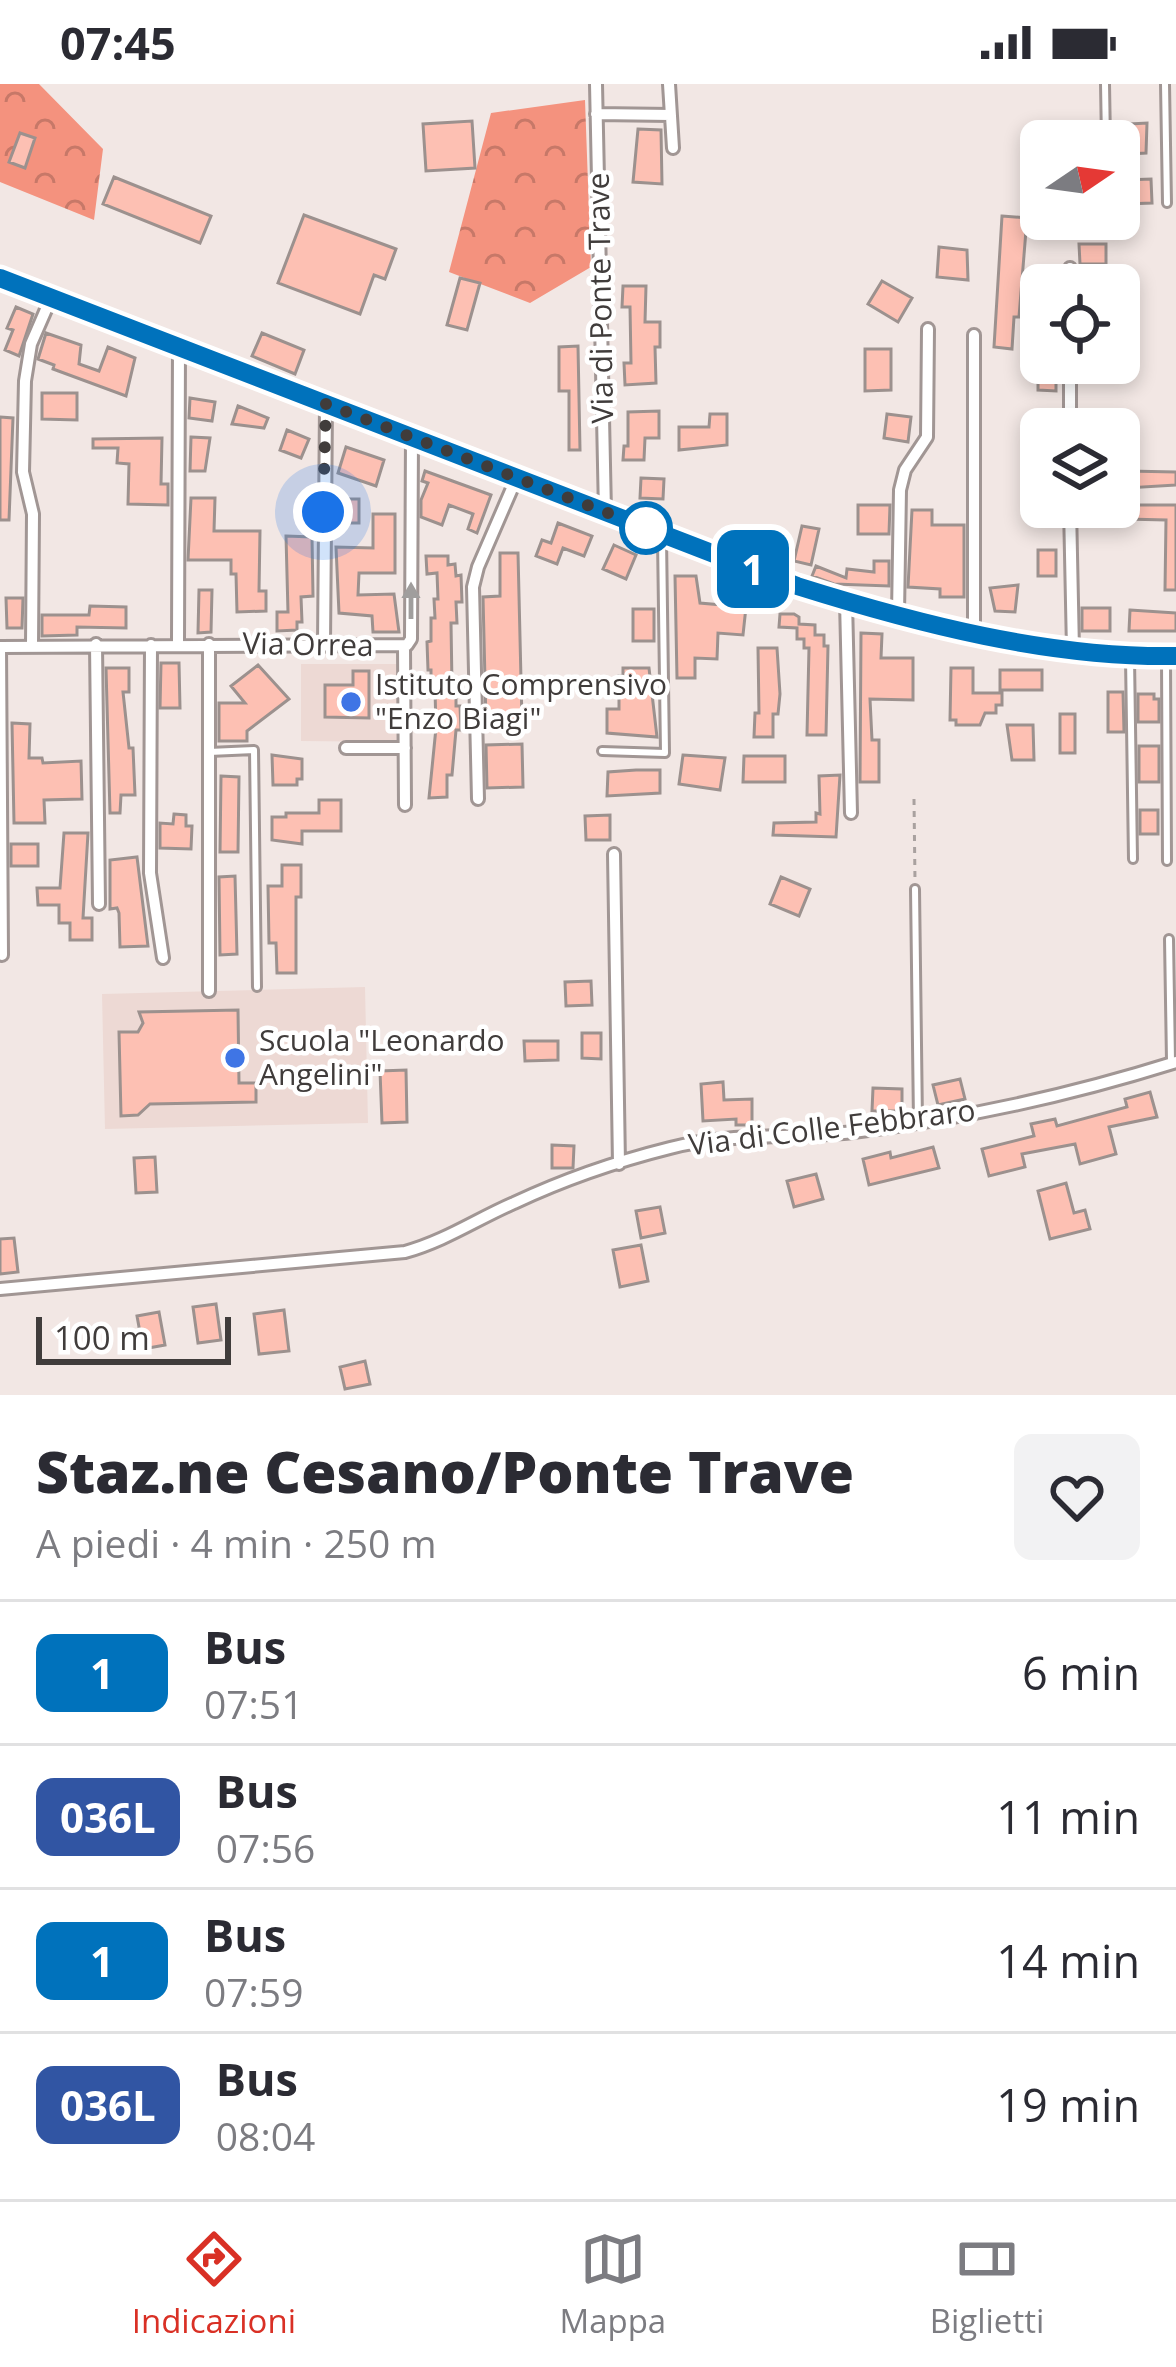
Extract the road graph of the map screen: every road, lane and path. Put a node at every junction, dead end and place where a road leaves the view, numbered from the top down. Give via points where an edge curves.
1 (596, 84) edge
2 (670, 84) edge
3 (1105, 84) edge
4 (1165, 84) edge
5 (596, 113) junction
6 (671, 116) junction
7 (1106, 120) edge
8 (673, 148) dead end
9 (1167, 203) dead end
10 (0, 278) edge
11 (51, 298) junction
12 (928, 329) dead end
13 (974, 335) dead end
14 (179, 347) junction
15 (326, 404) junction
16 (412, 437) junction
17 (517, 477) junction
18 (605, 512) junction
19 (1070, 528) edge
20 (662, 534) junction
21 (846, 601) junction
22 (898, 614) junction
23 (974, 632) junction
24 (96, 644) junction
25 (151, 644) junction
26 (178, 644) junction
27 (209, 644) junction
28 (32, 645) junction
29 (324, 646) junction
30 (404, 646) junction
31 (0, 647) edge
32 (1073, 650) junction
33 (1130, 655) junction
34 (1171, 656) edge
35 (346, 748) dead end
36 (405, 748) junction
37 (602, 751) dead end
38 (209, 752) junction
39 (478, 799) dead end
40 (914, 799) dead end
41 (405, 805) dead end
42 (850, 813) dead end
43 (614, 854) dead end
44 (1133, 860) dead end
45 (1167, 862) dead end
46 (915, 889) joint
47 (99, 904) dead end
48 (1168, 939) dead end
49 (2, 955) edge
50 (163, 958) dead end
51 (257, 987) dead end
52 (209, 991) dead end
53 (1173, 1063) edge
54 (918, 1122) junction
55 (619, 1164) junction
56 (0, 1289) edge

1 - 5 street, Via di Ponte Trave
2 - 6 street
3 - 7 lane
4 - 9 lane
5 - 6 street
5 - 18 street, Via di Ponte Trave
6 - 8 street
10 - 11 street
11 - 14 street
11 - 28 street via 25,380
12 - 22 street via 927,437 899,490
13 - 23 street
14 - 15 street
14 - 26 street
15 - 16 street
15 - 29 street
16 - 17 street
30 -> 16 street, Via Orrea via 411,640
17 - 18 street
17 - 39 street via 474,582
18 - 20 street
19 - 32 street
20 - 21 street
20 - 37 lane via 665,752
21 - 22 street
21 - 42 street
22 - 23 street
23 - 32 street
24 - 25 street, Via Orrea
24 - 28 street, Via Orrea
24 - 47 street
25 - 26 street, Via Orrea
25 - 50 street via 150,876
26 - 27 street, Via Orrea
27 - 29 street, Via Orrea
27 - 38 street
28 - 31 street, Via Orrea
29 - 30 street, Via Orrea
30 - 36 street
31 - 49 street
32 - 33 street
33 - 34 street
33 - 44 lane
34 - 45 lane
35 - 36 street
36 - 41 street
38 - 51 lane via 254,750
38 - 52 street
40 - 46 path
43 - 55 street
46 - 54 lane
48 - 53 lane
53 - 54 street, Via di Colle Febbraro
54 - 55 street, Via di Colle Febbraro via 705,1141
55 - 56 street, Via di Colle Febbraro via 406,1252

